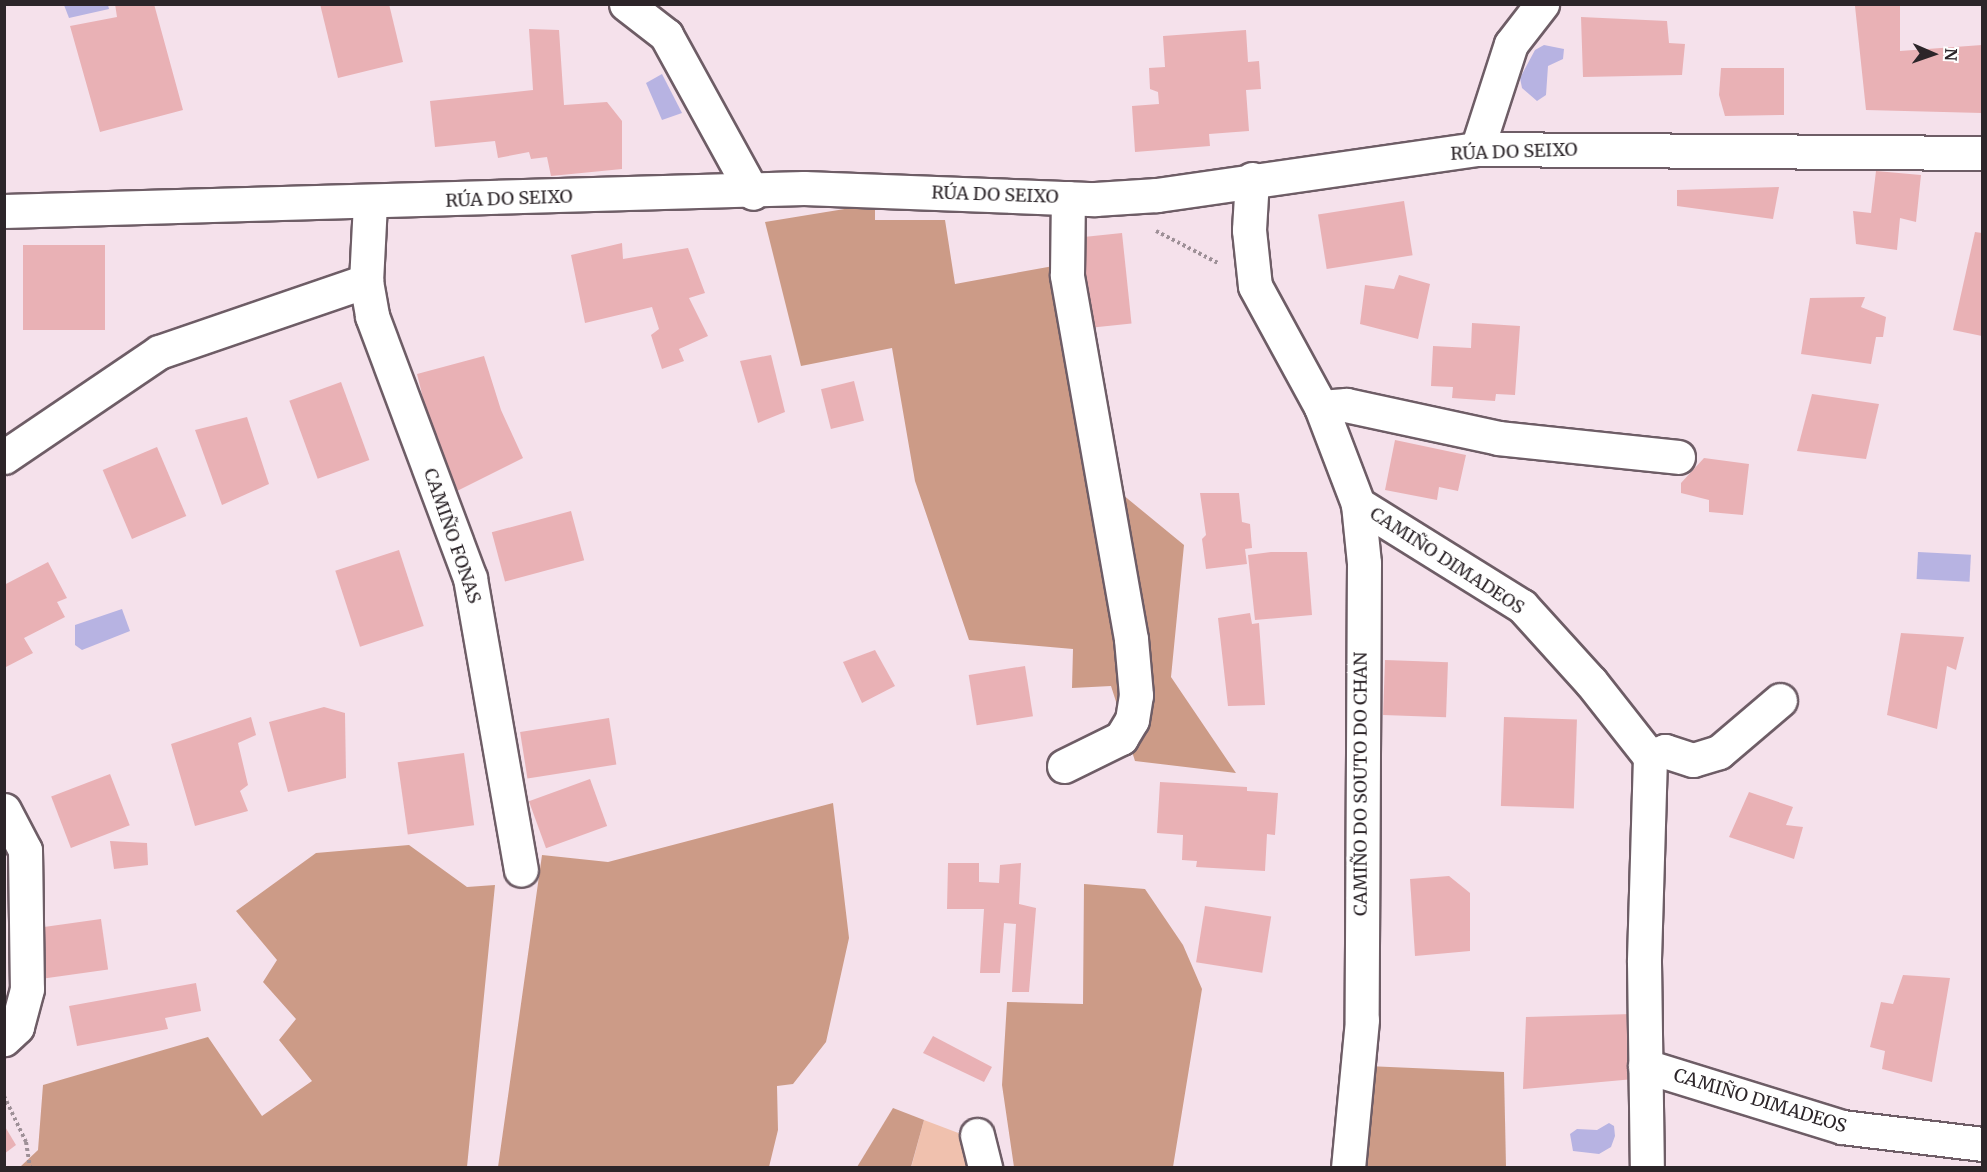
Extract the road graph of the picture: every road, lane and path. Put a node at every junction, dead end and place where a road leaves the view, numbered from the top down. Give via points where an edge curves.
1 (626, 4) edge
2 (1542, 4) edge
3 (1477, 149) junction
4 (1983, 153) edge
5 (1252, 179) junction
6 (753, 192) junction
7 (1068, 198) junction
8 (370, 203) junction
9 (4, 211) edge
10 (1151, 229) dead end
11 (366, 281) junction
12 (1255, 286) junction
13 (1321, 407) junction
14 (4, 457) edge
15 (1678, 457) dead end
16 (1358, 504) junction
17 (1780, 700) dead end
18 (1650, 757) junction
19 (1064, 766) dead end
20 (4, 810) edge
21 (521, 870) dead end
22 (4, 1039) edge
23 (1645, 1066) junction
24 (4, 1096) edge
25 (977, 1135) dead end
26 (1983, 1144) edge
27 (30, 1167) edge
28 (985, 1167) edge
29 (1348, 1167) edge
30 (1647, 1167) edge

1 - 6 street via 666,35
2 - 3 street via 1511,44
3 - 4 street, RÚA DO SEIXO
3 - 5 street, RÚA DO SEIXO
5 - 7 street, RÚA DO SEIXO via 1157,195
5 - 12 street, CAMIÑO DO SOUTO DO CHAN via 1249,230
6 - 7 street, RÚA DO SEIXO via 804,189
6 - 8 street, RÚA DO SEIXO
7 - 19 street via 1067,275 1131,639 1136,695 1132,720 1122,738
8 - 9 street, RÚA DO SEIXO
8 - 11 street, CAMIÑO FONAS
10 - 12 path
11 - 14 street via 159,352
11 - 21 street, CAMIÑO FONAS via 372,316 470,578
12 - 13 street, CAMIÑO DO SOUTO DO CHAN
13 - 15 street via 1346,405 1498,438
13 - 16 street, CAMIÑO DO SOUTO DO CHAN
16 - 18 street, CAMIÑO DIMADEOS via 1522,606 1591,682
16 - 29 street, CAMIÑO DO SOUTO DO CHAN via 1364,563 1362,1020
17 - 18 street via 1719,752 1693,760 1665,751
18 - 23 street, CAMIÑO DIMADEOS
20 - 22 street via 25,850 27,989 17,1027
23 - 26 street, CAMIÑO DIMADEOS via 1842,1127
23 - 30 street, CAMIÑO DIMADEOS
24 - 27 path via 26,1142
25 - 28 street

